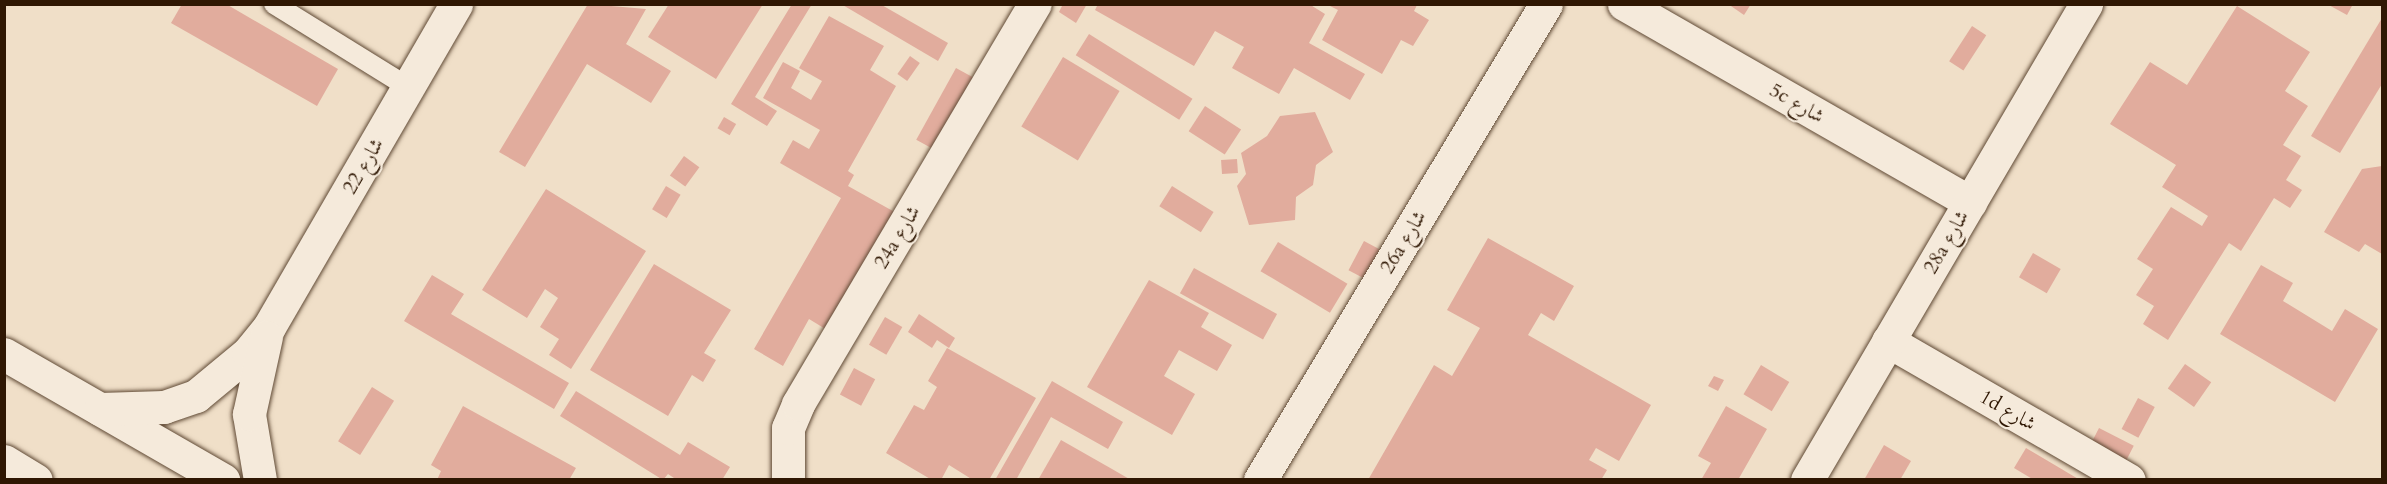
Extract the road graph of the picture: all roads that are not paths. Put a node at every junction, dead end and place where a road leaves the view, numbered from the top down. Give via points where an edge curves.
1 (274, 4) edge
2 (456, 4) edge
3 (1035, 4) edge
4 (1546, 4) edge
5 (1624, 4) edge
6 (2086, 4) edge
7 (408, 87) junction
8 (1970, 202) junction
9 (269, 327) junction
10 (1888, 341) junction
11 (4, 354) edge
12 (100, 409) junction
13 (4, 461) edge
14 (788, 479) edge
15 (36, 480) edge
16 (223, 480) edge
17 (260, 480) edge
18 (1260, 480) edge
19 (1807, 480) edge
20 (2129, 480) edge

1 - 7 lane
2 - 7 street, شارع 22
3 - 14 street, 24a شارع via 798,404 788,428
4 - 18 street, 26a شارع
5 - 8 street, 5c شارع
6 - 8 street, 28a شارع
7 - 9 street, شارع 22
8 - 10 street, 28a شارع
9 - 12 street, شارع 22 via 225,376 196,396 164,407
9 - 17 street, شارع 22 via 249,414
10 - 19 street, 28a شارع
10 - 20 street, 1d شارع
11 - 12 street
12 - 16 street
13 - 15 street

